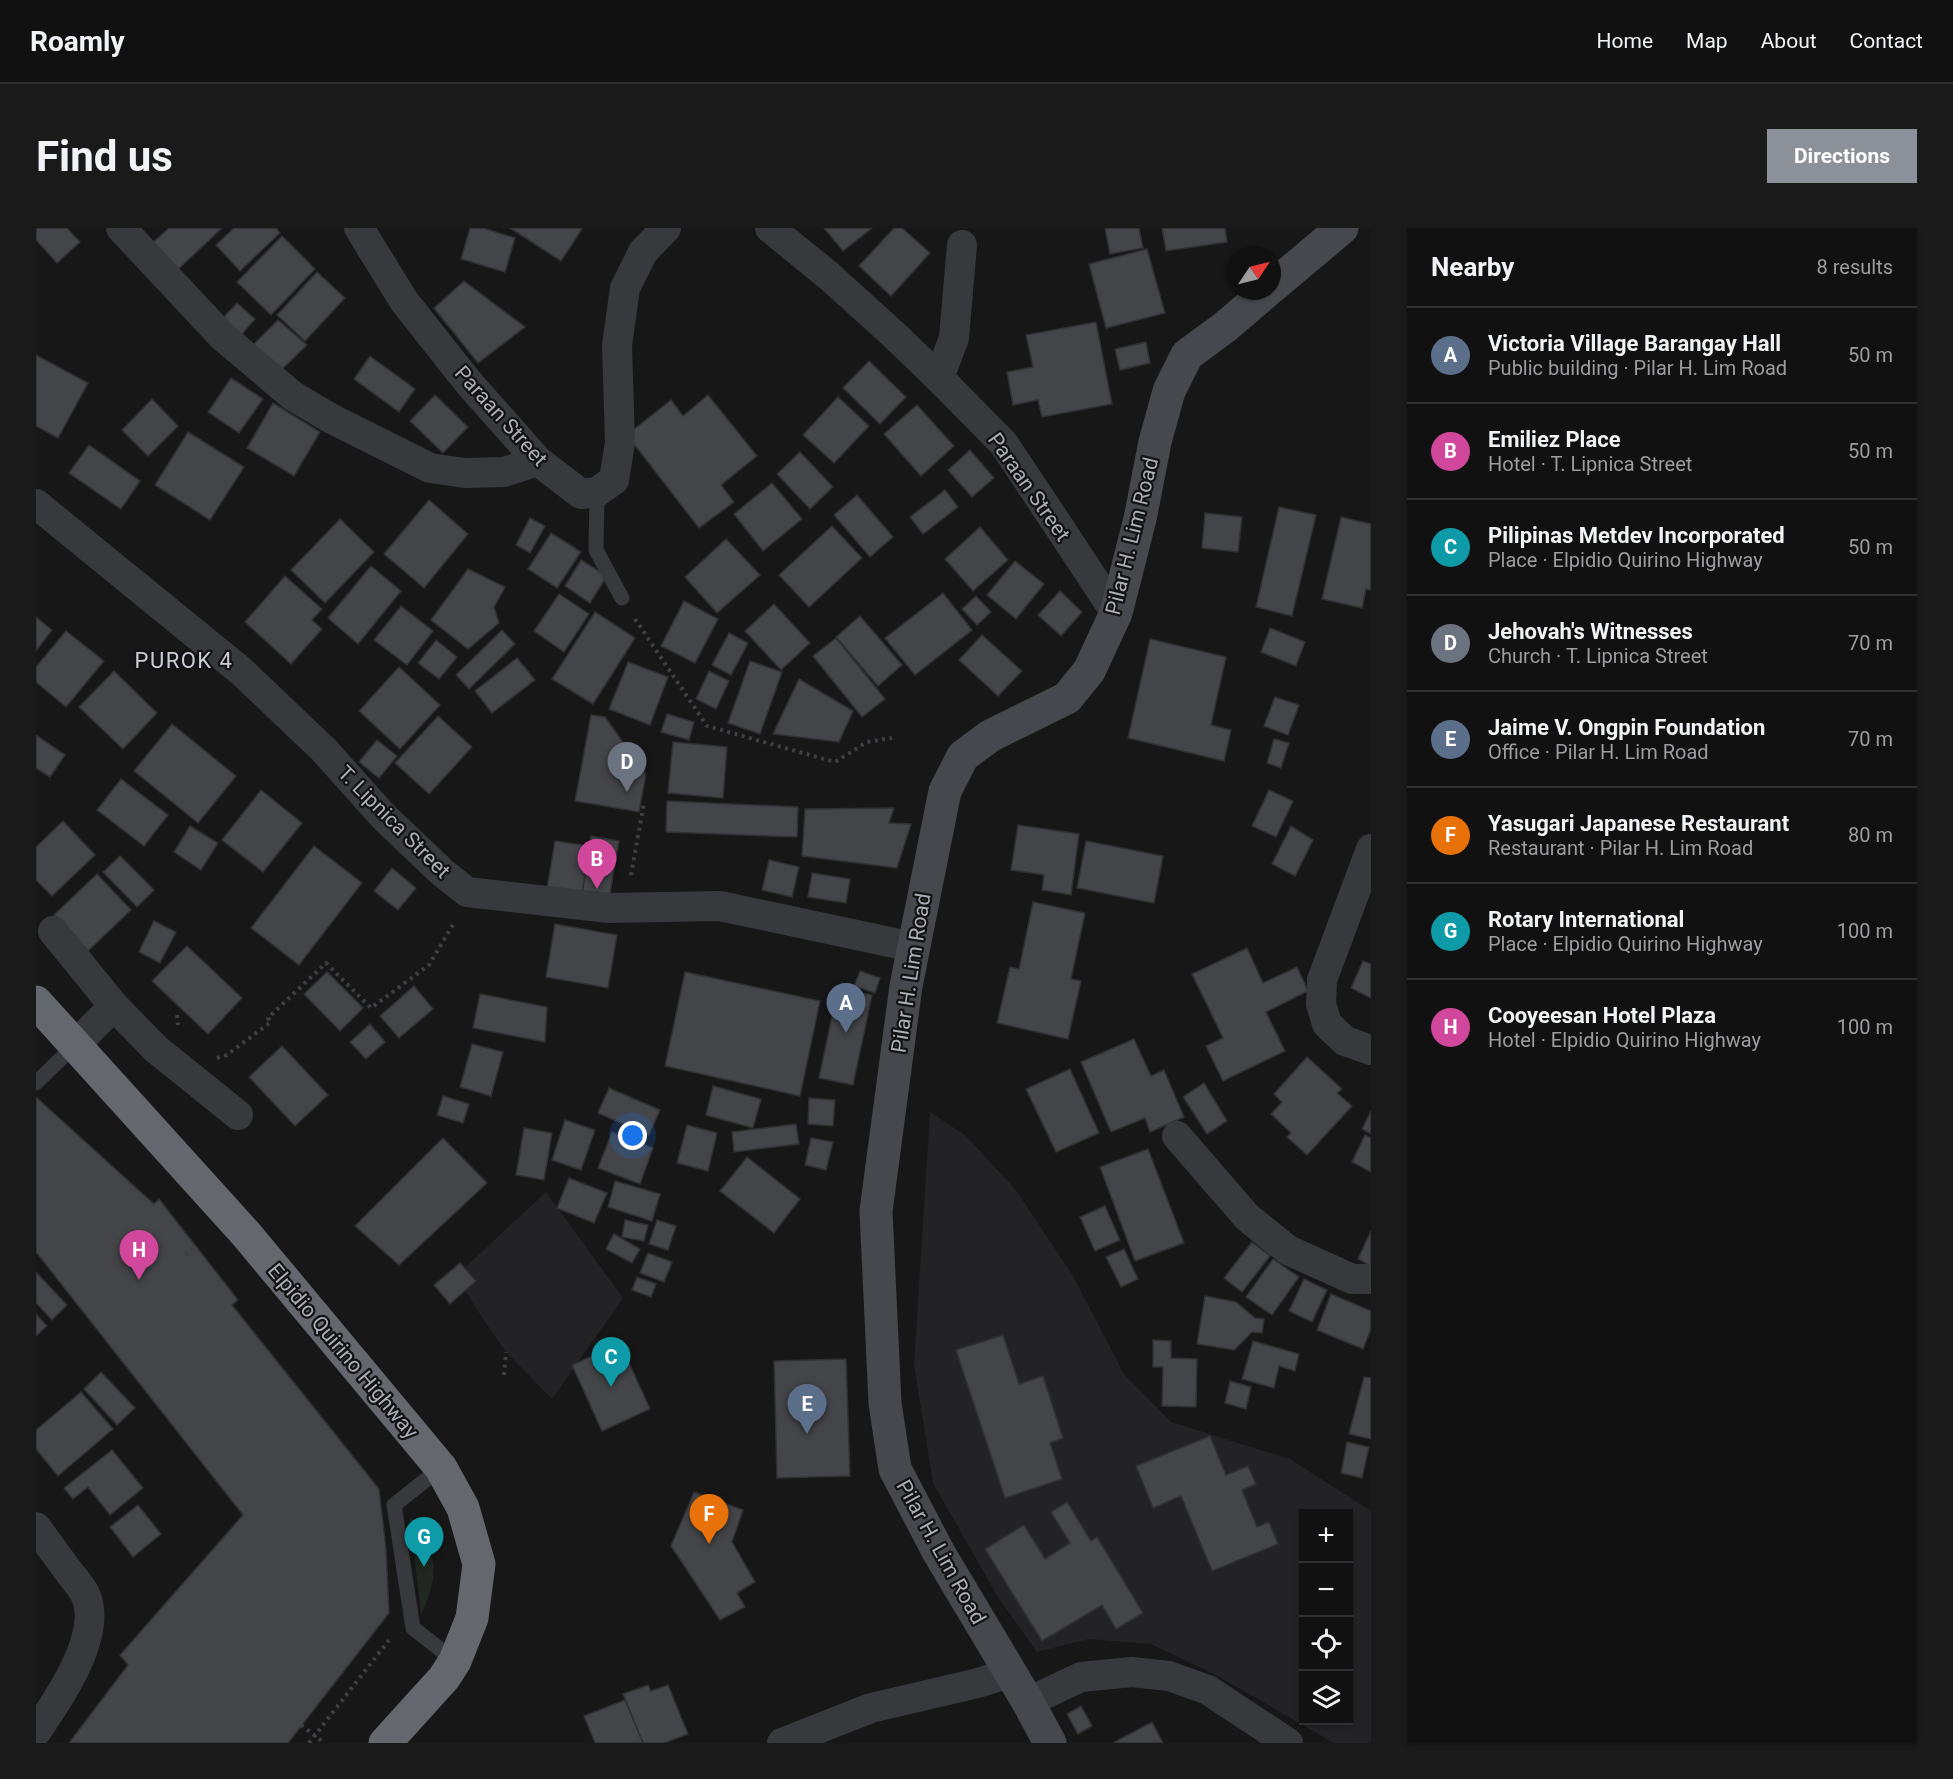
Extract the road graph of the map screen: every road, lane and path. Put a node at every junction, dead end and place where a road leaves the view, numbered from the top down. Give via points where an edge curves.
1 (121, 228) edge
2 (359, 228) edge
3 (666, 228) edge
4 (770, 228) edge
5 (1342, 228) edge
6 (962, 245) dead end
7 (1281, 279) edge
8 (1256, 300) edge
9 (939, 378) junction
10 (538, 461) junction
11 (597, 492) junction
12 (36, 504) edge
13 (622, 598) joint
14 (1116, 613) junction
15 (892, 738) dead end
16 (644, 803) dead end
17 (1371, 849) edge
18 (631, 876) dead end
19 (458, 915) dead end
20 (53, 932) dead end
21 (913, 947) junction
22 (36, 1002) edge
23 (114, 1006) junction
24 (76, 1044) junction
25 (1371, 1050) edge
26 (210, 1060) dead end
27 (36, 1083) edge
28 (238, 1115) dead end
29 (1177, 1136) dead end
30 (193, 1249) dead end
31 (185, 1255) dead end
32 (1371, 1279) edge
33 (506, 1352) dead end
34 (504, 1376) dead end
35 (441, 1468) junction
36 (36, 1527) edge
37 (389, 1640) dead end
38 (455, 1660) junction
39 (1010, 1673) junction
40 (1028, 1702) junction
41 (301, 1725) dead end
42 (36, 1732) edge
43 (315, 1736) junction
44 (323, 1742) edge
45 (309, 1743) edge
46 (385, 1743) edge
47 (782, 1743) edge
48 (1050, 1743) edge
49 (1288, 1743) edge

1 - 10 street via 222,336 293,396 332,419 430,468 465,473 504,472
2 - 10 street, Paraan Street via 404,301
3 - 11 street via 643,252 625,288 617,345 620,442 614,480
4 - 9 street, Paraan Street via 829,276
5 - 7 main road
6 - 9 street via 954,338
8 - 14 main road, Pilar H. Lim Road via 1187,355 1169,391
9 - 14 street, Paraan Street via 1004,444
10 - 11 street, Paraan Street via 581,494
11 - 13 lane via 596,550
12 - 21 street, T. Lipnica Street via 241,671 324,750 393,825 467,892 609,908 720,906
13 - 15 path via 707,726 835,762 867,742
14 - 21 main road, Pilar H. Lim Road via 1089,671 1067,698 990,736 963,756 945,791
16 - 18 path
17 - 25 street via 1322,980 1321,1004 1328,1024 1345,1041
19 - 26 path via 429,965 371,1008 326,963 268,1018 271,1023 227,1054
20 - 23 street
21 - 39 main road, Pilar H. Lim Road via 876,1211 885,1403 895,1469
22 - 24 highway, Elpidio Quirino Highway
23 - 24 street
23 - 28 street via 156,1049
24 - 27 lane
24 - 35 highway, Elpidio Quirino Highway via 246,1234
29 - 32 street via 1247,1217 1288,1250 1352,1279
30 - 31 path
33 - 34 path
35 - 38 highway, Elpidio Quirino Highway via 463,1508 479,1564 472,1618
35 - 38 lane via 394,1505 413,1628
36 - 42 street via 85,1593 90,1625 58,1699
37 - 43 path
38 - 46 highway, Elpidio Quirino Highway via 444,1678
39 - 40 main road, Pilar H. Lim Road
39 - 47 street via 871,1708
40 - 48 main road, Pilar H. Lim Road
40 - 49 street via 1081,1677 1132,1672 1169,1676 1208,1690
41 - 43 path
43 - 44 path
43 - 45 path

